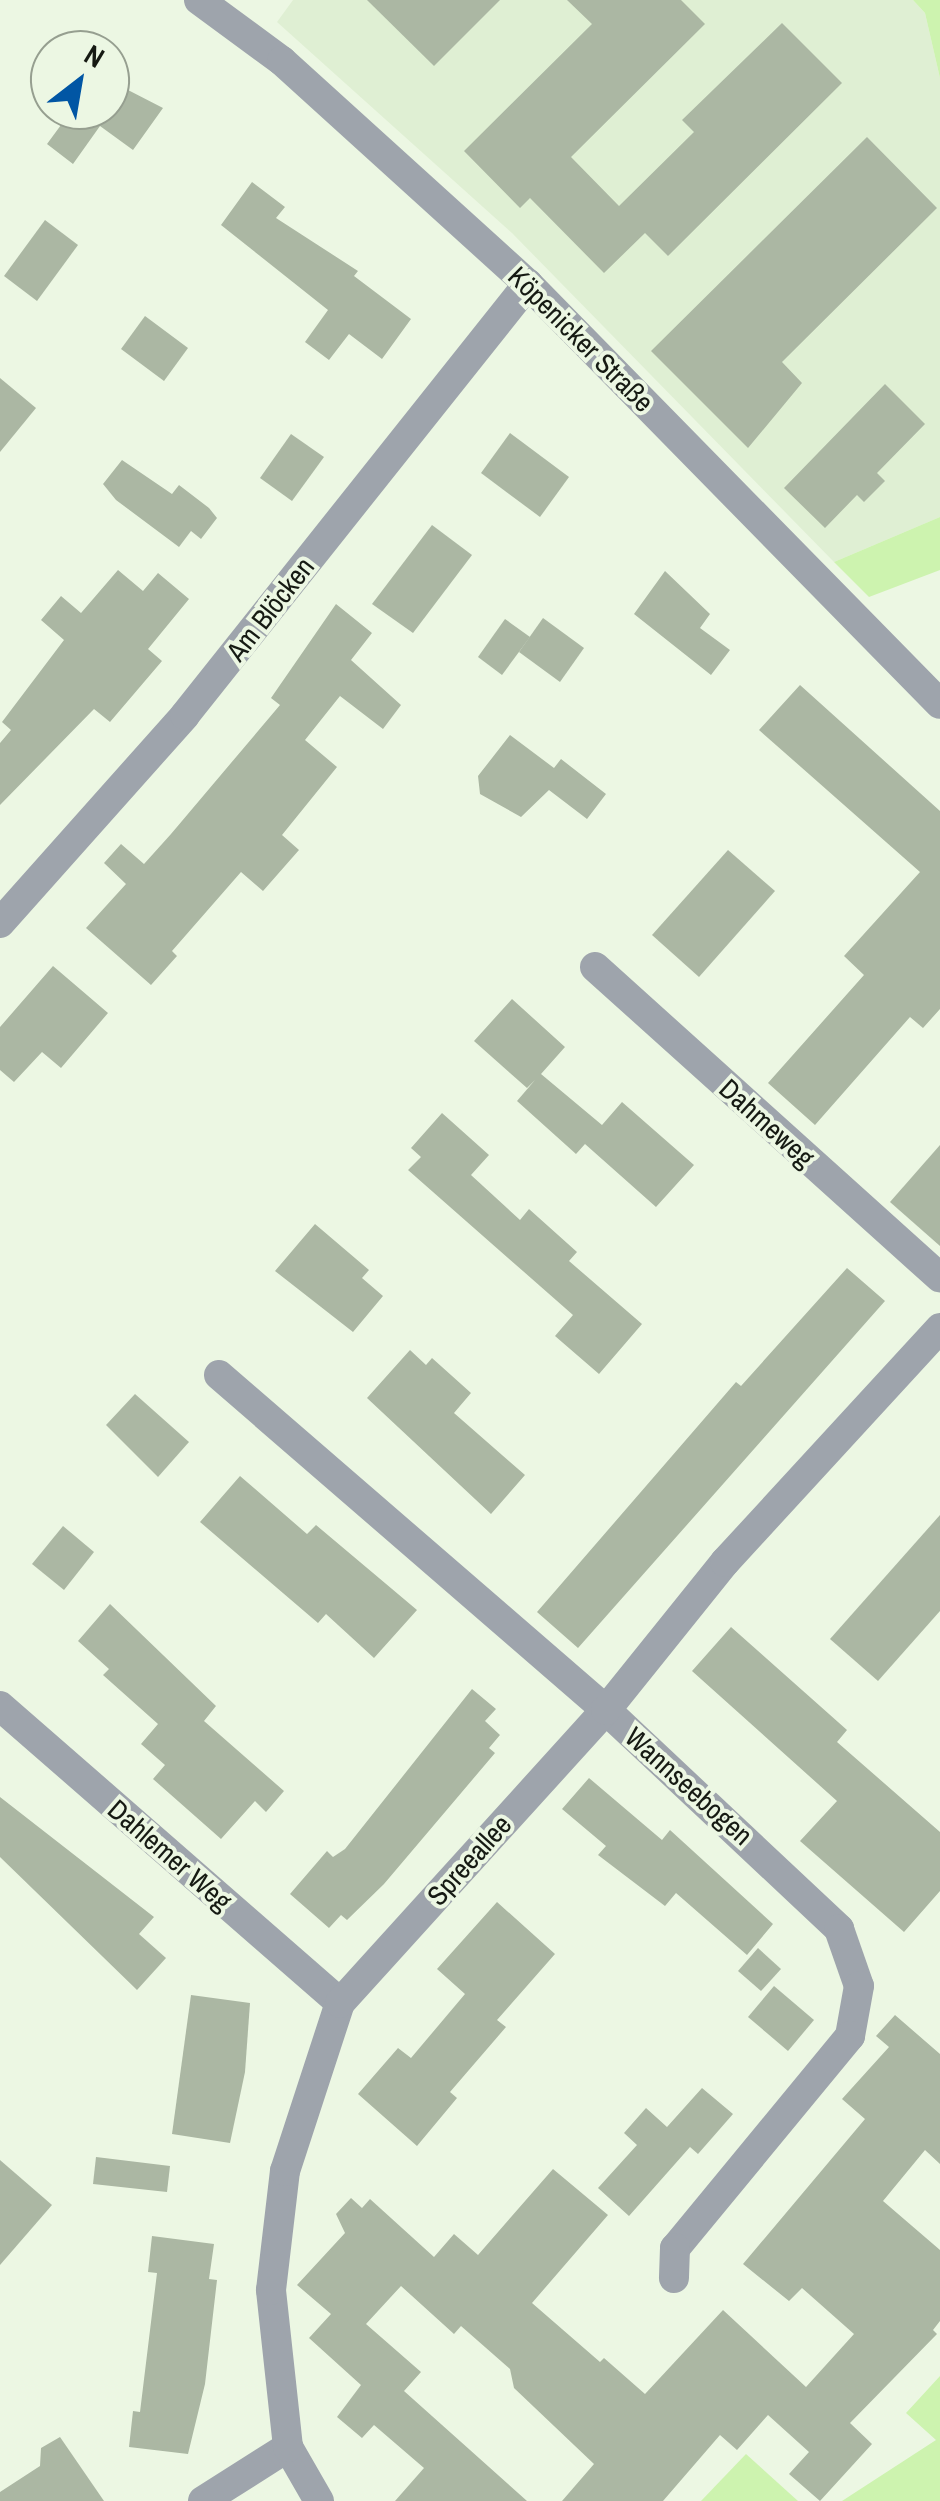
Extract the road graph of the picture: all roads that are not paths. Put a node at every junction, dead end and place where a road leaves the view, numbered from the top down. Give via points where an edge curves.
1 (199, 0) edge
2 (528, 284) junction
3 (940, 704) edge
4 (0, 923) edge
5 (594, 967) dead end
6 (940, 1278) edge
7 (940, 1328) edge
8 (219, 1375) dead end
9 (0, 1706) edge
10 (606, 1710) junction
11 (340, 2003) junction
12 (674, 2278) dead end
13 (288, 2447) junction
14 (203, 2501) edge
15 (320, 2501) edge

1 - 2 street, Köpenicker Straße via 282,61
2 - 3 street, Köpenicker Straße
2 - 4 street, Am Blöcken via 185,716
5 - 6 street, Dahmeweg
7 - 10 street, Spreeallee via 725,1562
8 - 10 street, Wannseebogen
9 - 11 street, Dahlemer Weg
10 - 11 street, Spreeallee
10 - 12 street, Wannseebogen via 828,1917 852,1956 859,1986 856,2020 841,2052 675,2248
11 - 13 street, Spreeallee via 301,2115 274,2224 273,2343
13 - 14 street
13 - 15 street, Spreeallee

